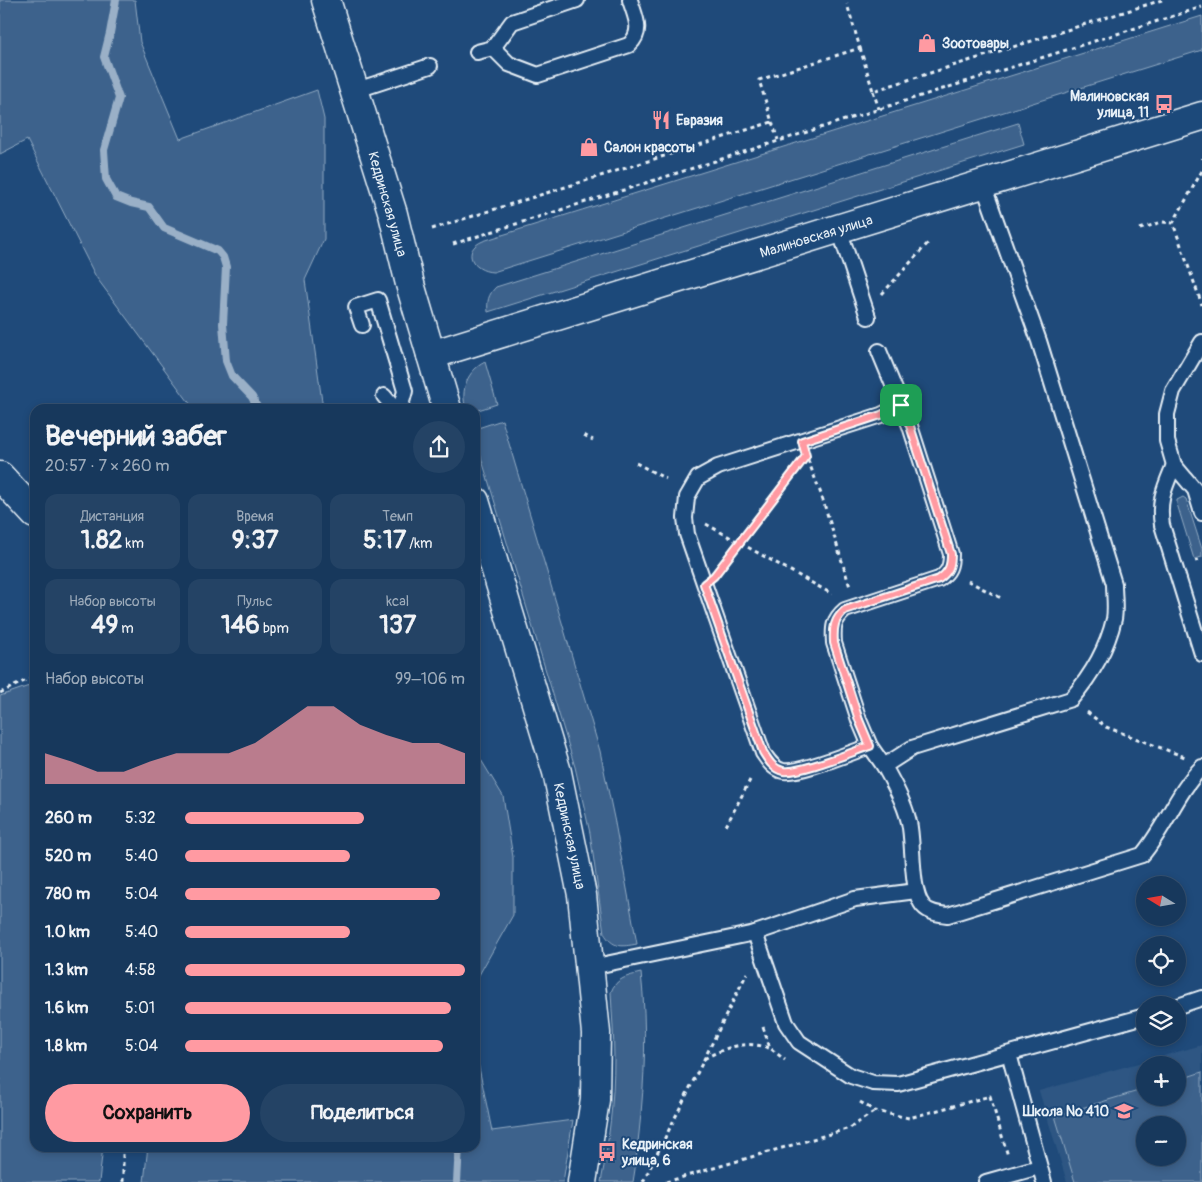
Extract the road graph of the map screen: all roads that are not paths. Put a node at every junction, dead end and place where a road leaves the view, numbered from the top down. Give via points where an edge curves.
1 (326, 0) edge
2 (573, 0) edge
3 (630, 0) edge
4 (493, 48) junction
5 (477, 52) dead end
6 (430, 66) dead end
7 (354, 91) junction
8 (1202, 116) edge
9 (983, 184) junction
10 (839, 229) junction
11 (866, 311) road end
12 (362, 325) dead end
13 (1202, 342) edge
14 (879, 352) dead end
15 (431, 355) junction
16 (384, 396) dead end
17 (391, 404) edge
18 (401, 404) edge
19 (446, 404) edge
20 (901, 405) junction
21 (1174, 465) junction
22 (0, 476) edge
23 (30, 509) edge
24 (1202, 513) edge
25 (480, 518) edge
26 (1202, 654) edge
27 (870, 746) junction
28 (884, 766) junction
29 (1199, 770) edge
30 (916, 891) junction
31 (755, 933) junction
32 (590, 967) junction
33 (1202, 998) edge
34 (1186, 1003) edge
35 (1136, 1019) edge
36 (1009, 1054) junction
37 (1039, 1167) junction
38 (582, 1182) edge
39 (986, 1182) edge
40 (1044, 1182) edge

1 - 7 street, Кедринская улица
2 - 4 lane via 512,22
3 - 4 lane via 638,32 629,45 538,75 509,64
4 - 5 lane
6 - 7 lane
7 - 15 street, Кедринская улица
8 - 9 street, Малиновская улица
9 - 10 street, Малиновская улица
9 - 28 lane via 1039,341 1114,584 1114,618 1088,679 1071,698 912,748
10 - 11 lane
10 - 15 street, Малиновская улица
12 - 18 lane via 356,307 378,300 405,391
13 - 21 lane via 1172,391 1167,414 1167,441
14 - 20 lane
15 - 19 street, Кедринская улица
16 - 17 lane
20 - 27 lane via 951,554 951,565 939,579 850,608 837,617 833,629 834,643
20 - 27 lane via 881,415 718,467 698,478 687,497 685,518 704,584 770,764 781,770 794,771
21 - 24 lane via 1195,490
21 - 26 lane via 1161,496 1159,510
22 - 23 street
25 - 32 street, Кедринская улица via 557,772 582,895
27 - 28 lane
28 - 30 lane via 899,793 909,823
29 - 30 lane via 1142,855 948,915 935,914 923,906
30 - 31 lane via 855,898
31 - 32 lane
31 - 36 lane via 786,1023 799,1042 851,1076 874,1083 898,1084
32 - 38 street, Кедринская улица via 596,1033 594,1100
33 - 34 lane
35 - 36 lane
36 - 37 lane
37 - 39 lane
37 - 40 lane

